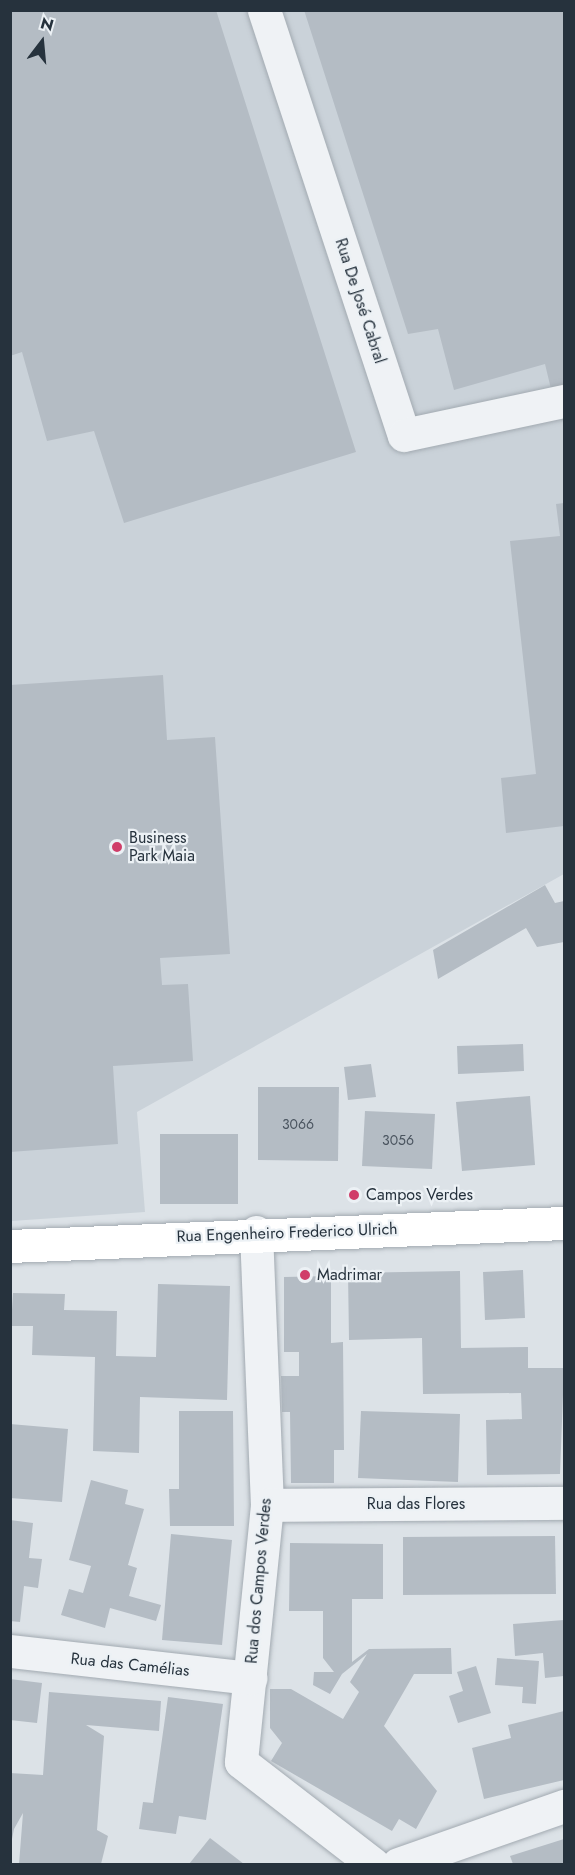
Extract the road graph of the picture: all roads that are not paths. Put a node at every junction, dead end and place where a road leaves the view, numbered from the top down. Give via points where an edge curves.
1 (264, 10) edge
2 (564, 401) edge
3 (564, 1223) edge
4 (256, 1232) junction
5 (10, 1246) edge
6 (564, 1503) edge
7 (267, 1505) junction
8 (10, 1651) edge
9 (250, 1678) junction
10 (564, 1806) edge
11 (373, 1864) edge
12 (398, 1864) edge

1 - 2 street, Rua De José Cabral via 404,435
3 - 4 main road, Rua Engenheiro Frederico Ulrich
4 - 5 main road, Rua Engenheiro Frederico Ulrich
4 - 7 street, Rua dos Campos Verdes
6 - 7 street, Rua das Flores
7 - 9 street, Rua dos Campos Verdes
8 - 9 street, Rua das Camélias
9 - 11 street, Rua dos Campos Verdes via 241,1762
10 - 12 street

